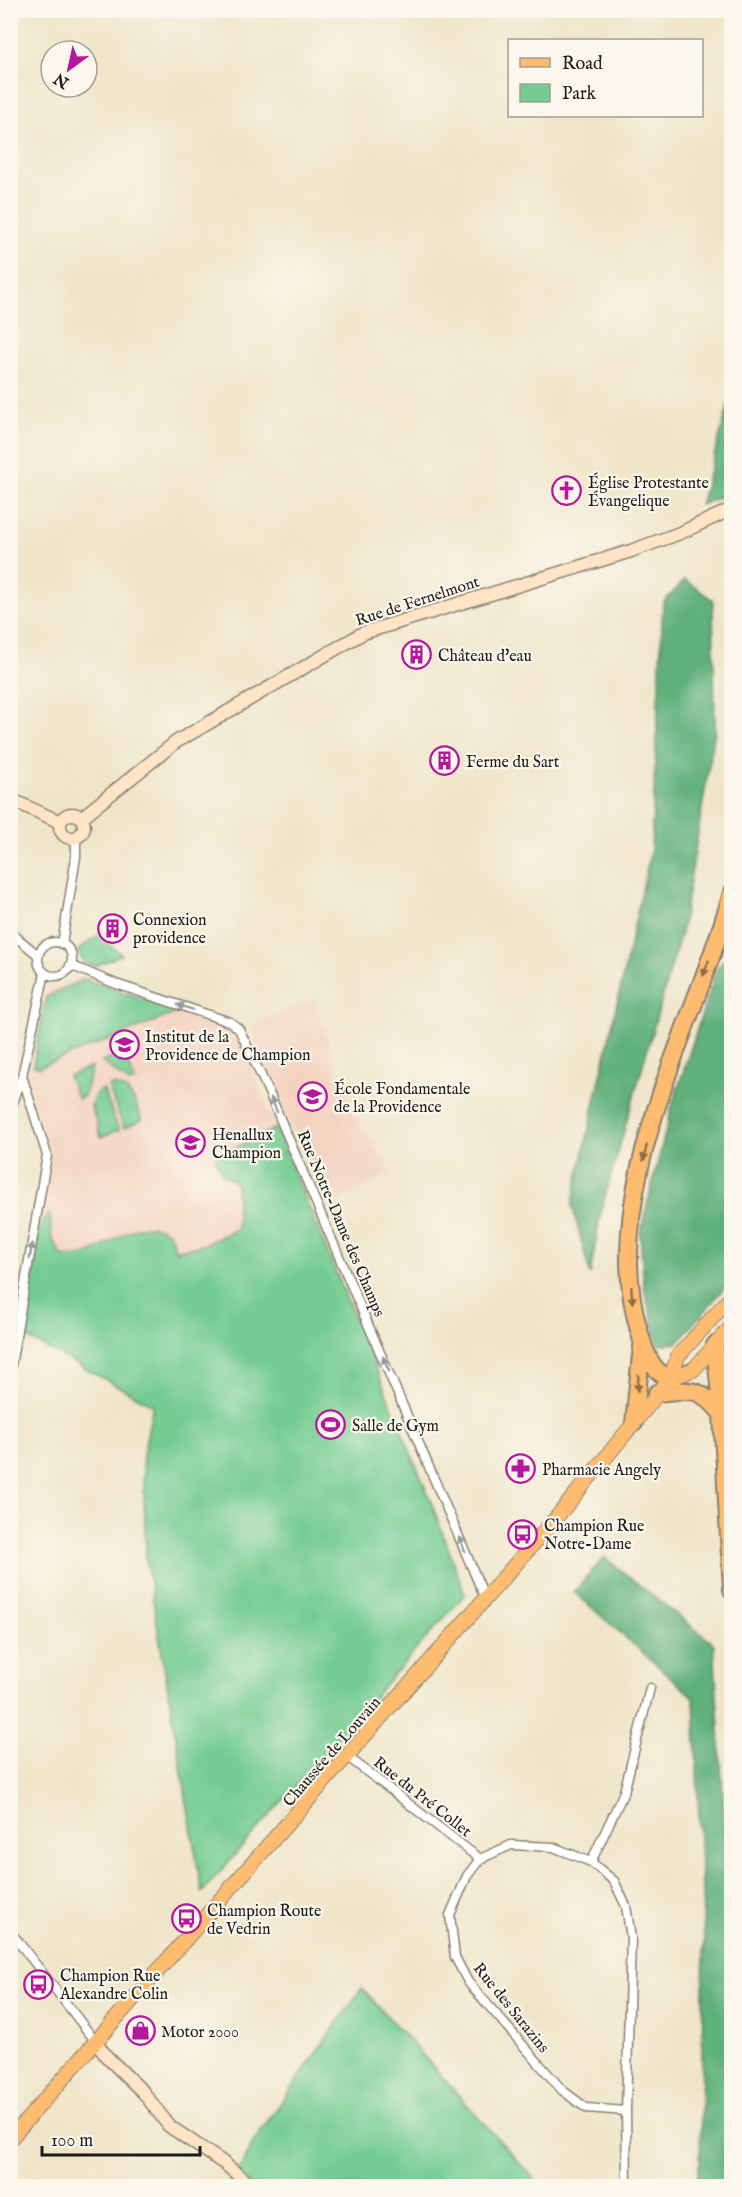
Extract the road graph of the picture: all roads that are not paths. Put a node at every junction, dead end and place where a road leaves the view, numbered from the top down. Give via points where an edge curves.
1 (732, 509) edge
2 (10, 799) edge
3 (81, 818) junction
4 (60, 822) junction
5 (76, 837) junction
6 (732, 893) edge
7 (10, 932) edge
8 (62, 944) junction
9 (38, 955) junction
10 (70, 965) junction
11 (45, 973) junction
12 (22, 1076) junction
13 (10, 1112) edge
14 (729, 1299) edge
15 (732, 1326) edge
16 (642, 1342) junction
17 (715, 1345) junction
18 (10, 1371) edge
19 (670, 1379) junction
20 (657, 1393) junction
21 (722, 1414) junction
22 (634, 1422) junction
23 (732, 1590) edge
24 (485, 1598) junction
25 (650, 1688) dead end
26 (348, 1756) junction
27 (480, 1859) junction
28 (591, 1862) junction
29 (10, 1931) edge
30 (96, 2042) junction
31 (626, 2111) junction
32 (10, 2139) edge
33 (251, 2187) edge
34 (627, 2187) edge

1 - 3 street, Rue de Fernelmont via 631,551 363,633 176,742
2 - 4 street
3 - 4 street, Rue de Fernelmont via 72,814
3 - 5 street via 83,829
4 - 5 street via 62,833
5 - 8 street
6 -> 16 highway via 648,1139 635,1194 628,1246 634,1312
7 - 9 street
8 - 9 street via 45,945
8 - 10 street via 70,953
9 - 11 street
10 - 11 street via 62,975
24 -> 10 street, Rue Notre-Dame des Champs via 239,1029 230,1022
11 - 12 street
12 - 13 street
18 -> 12 street via 47,1155
14 - 17 main road via 716,1329
14 - 19 main road, Chaussée de Louvain via 678,1356
15 - 17 main road, Chaussée de Louvain
16 - 19 highway via 653,1368
16 -> 22 highway
17 - 19 main road, Chaussée de Louvain via 694,1369
17 - 21 highway
19 - 20 main road, Chaussée de Louvain
20 - 21 highway via 691,1390 707,1395
20 - 22 main road, Chaussée de Louvain
21 - 23 highway
22 - 24 main road, Chaussée de Louvain
24 - 26 main road, Chaussée de Louvain
25 - 28 street via 624,1792
26 - 27 street, Rue du Pré Collet
26 - 30 main road, Chaussée de Louvain
27 - 28 street via 512,1845 554,1847
27 - 31 street, Rue des Sarazins via 467,1876 450,1915 455,1957 468,1982 562,2090 586,2108
28 - 31 street via 614,1881 626,1906 631,1938
29 - 30 street
30 - 32 main road, Chaussée de Louvain
30 - 33 street via 169,2126
31 - 34 street

